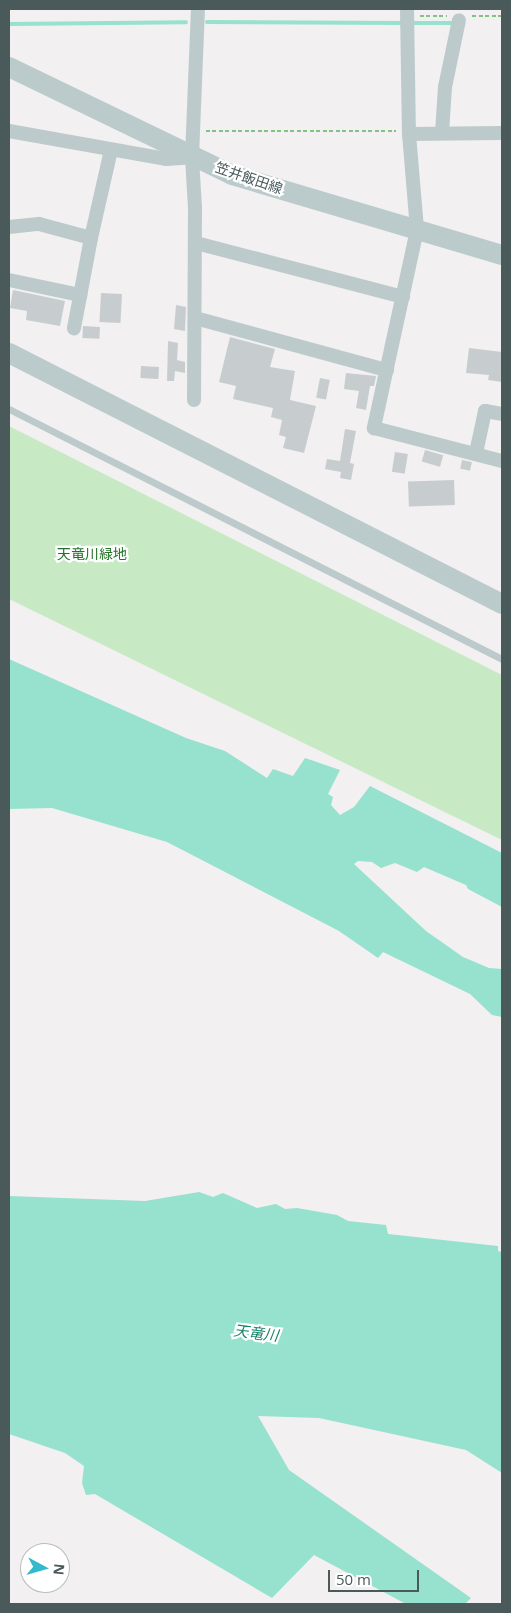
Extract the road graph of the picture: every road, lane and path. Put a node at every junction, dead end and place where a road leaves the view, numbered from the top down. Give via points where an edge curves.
1 (198, 9) edge
2 (408, 18) edge
3 (459, 24) dead end
4 (9, 67) edge
5 (9, 131) edge
6 (195, 131) junction
7 (409, 132) junction
8 (442, 133) junction
9 (502, 133) edge
10 (111, 150) junction
11 (192, 158) junction
12 (9, 227) edge
13 (417, 230) junction
14 (91, 238) junction
15 (196, 243) junction
16 (502, 255) edge
17 (9, 280) edge
18 (80, 295) junction
19 (403, 297) junction
20 (195, 318) junction
21 (74, 328) dead end
22 (9, 354) edge
23 (387, 370) junction
24 (194, 400) dead end
25 (9, 409) edge
26 (502, 414) edge
27 (476, 453) junction
28 (502, 461) edge
29 (502, 604) edge
30 (502, 659) edge

1 - 6 street
2 - 7 street
3 - 8 street via 445,87
4 - 11 street, 笠井飯田線
5 - 10 street
6 - 7 path
6 - 11 street
7 - 8 street
7 - 13 street
8 - 9 street
10 - 11 street via 166,159
10 - 14 street
11 - 13 street, 笠井飯田線 via 232,175
11 - 15 street via 195,168
12 - 14 street via 39,224
13 - 16 street, 笠井飯田線
13 - 19 street
14 - 18 street
15 - 19 street
15 - 20 street
17 - 18 street
18 - 21 street
19 - 23 street
20 - 23 street
20 - 24 street
22 - 29 street
23 - 27 street via 374,428
25 - 30 lane
26 - 27 street via 485,411
27 - 28 street

